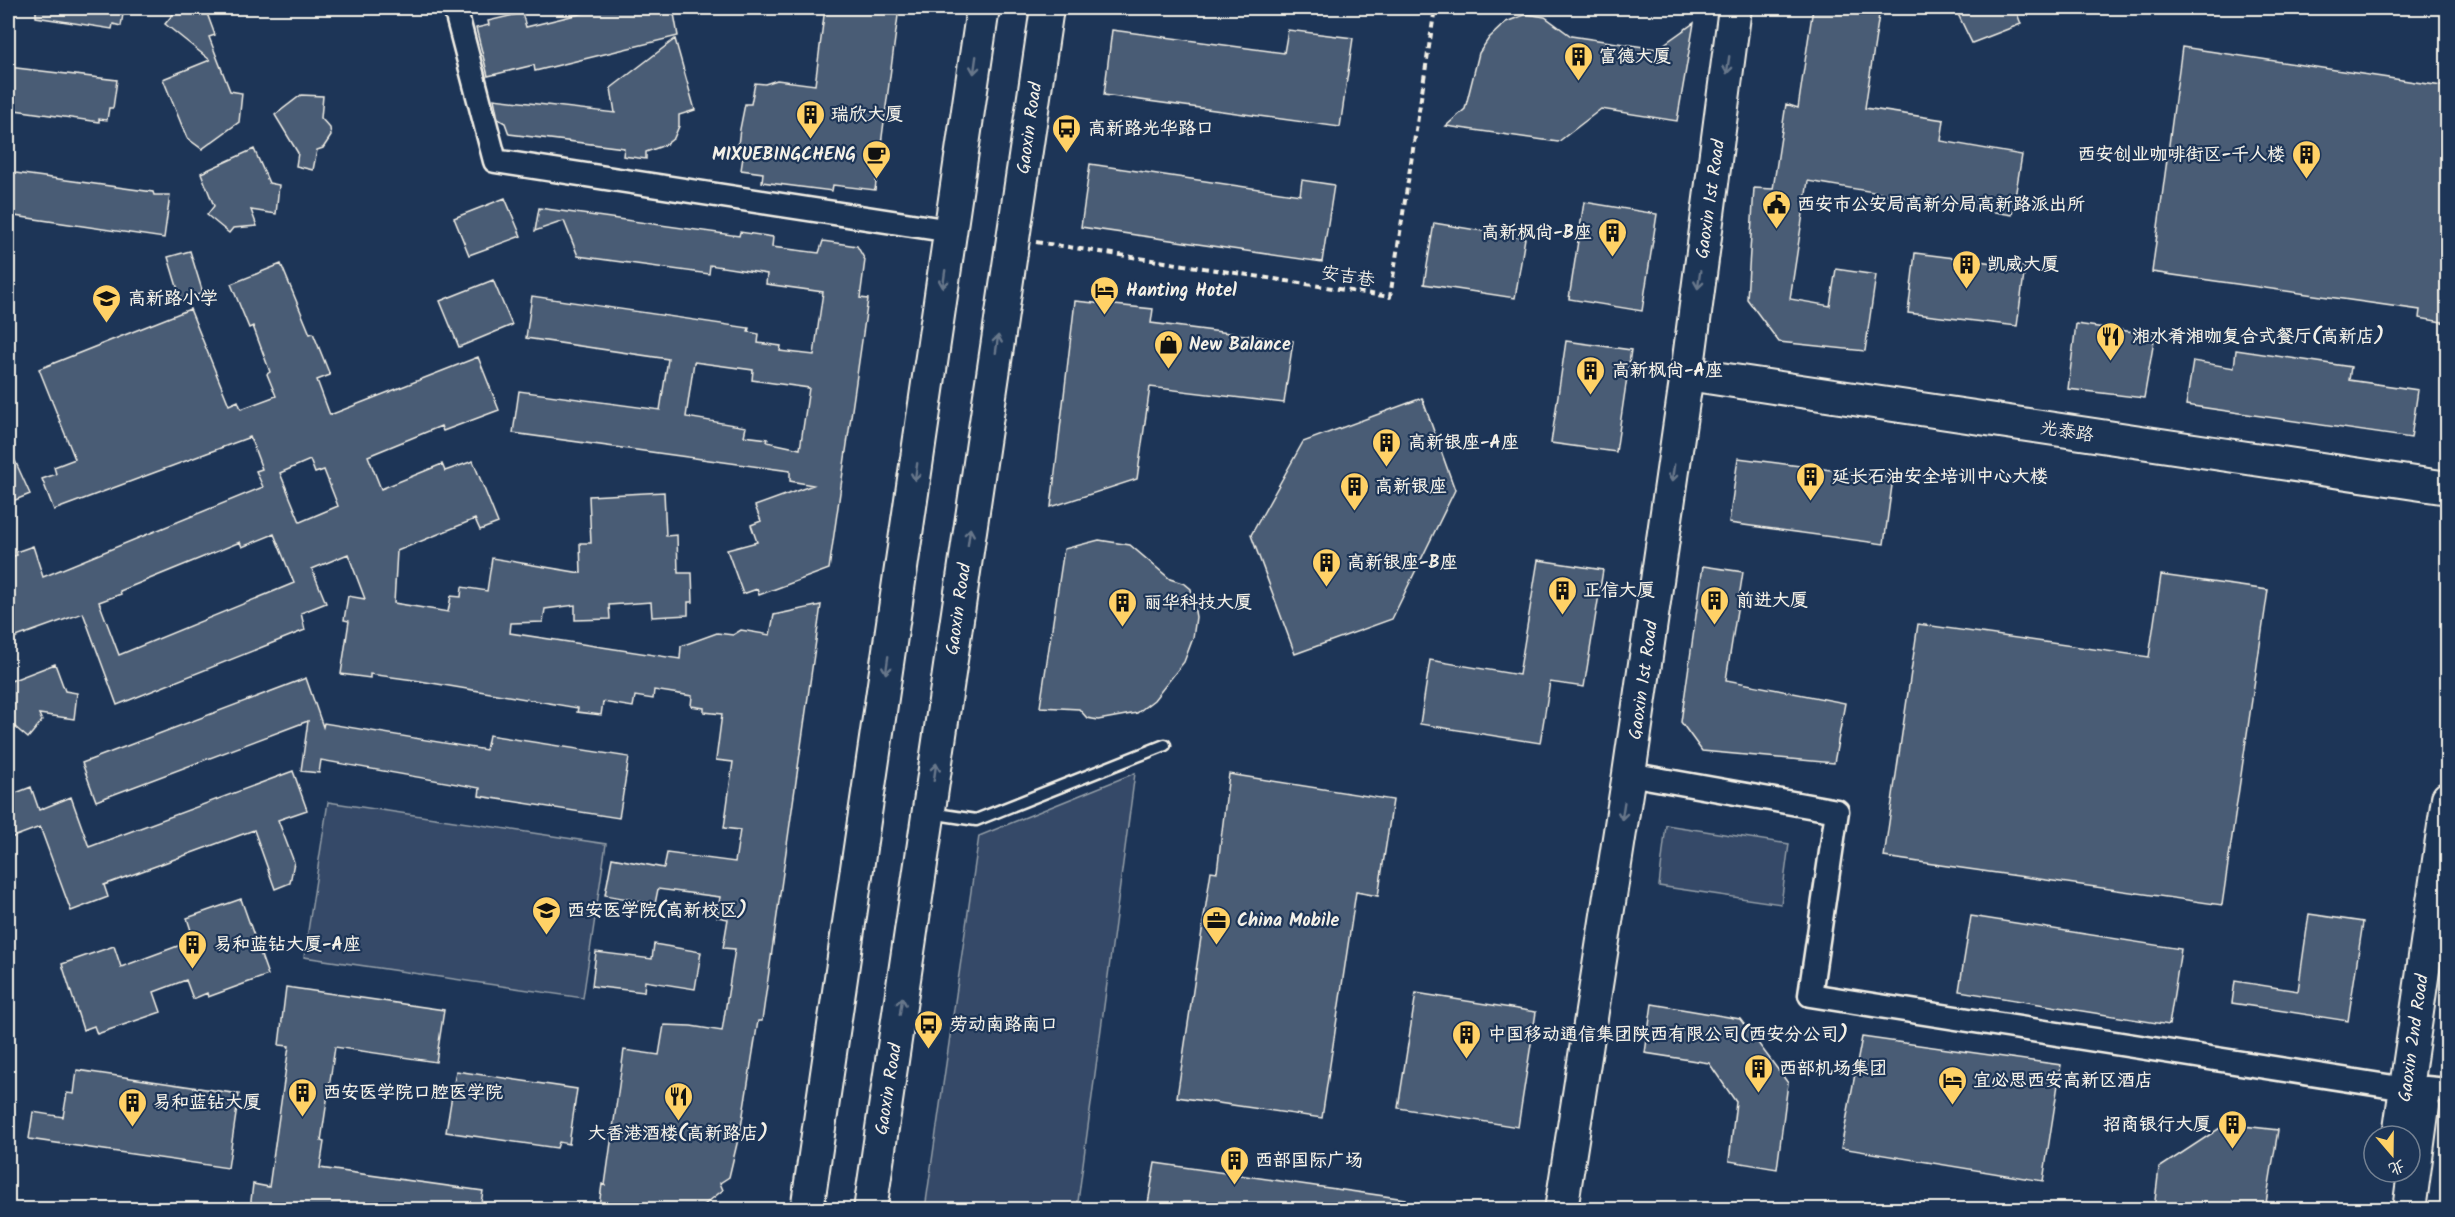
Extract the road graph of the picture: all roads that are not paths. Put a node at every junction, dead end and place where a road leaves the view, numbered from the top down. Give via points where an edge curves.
1 (455, 8) edge
2 (983, 8) edge
3 (1047, 8) edge
4 (1735, 8) edge
5 (951, 231) junction
6 (1687, 374) junction
7 (2448, 488) edge
8 (1165, 746) dead end
9 (1629, 774) junction
10 (2448, 798) edge
11 (929, 813) junction
12 (2448, 940) edge
13 (2426, 1089) edge
14 (2406, 1124) edge
15 (2392, 1184) edge
16 (807, 1209) edge
17 (870, 1209) edge
18 (1561, 1209) edge
19 (2389, 1209) edge
20 (2409, 1209) edge

1 - 5 street via 495,160
2 -> 5 street
11 -> 3 street, Gaoxin Road
4 -> 6 street, Gaoxin 1st Road
5 -> 16 street
6 - 7 street, 光泰路
6 -> 9 street, Gaoxin 1st Road
8 - 11 lane via 976,820
9 - 13 street via 1838,811 1810,995
9 -> 18 street, Gaoxin 1st Road
10 - 13 street, Gaoxin 2nd Road
17 -> 11 street, Gaoxin Road
12 - 13 street, Gaoxin 2nd Road
13 - 14 street, Gaoxin 2nd Road
13 - 20 street, Gaoxin 2nd Road
15 - 19 street

